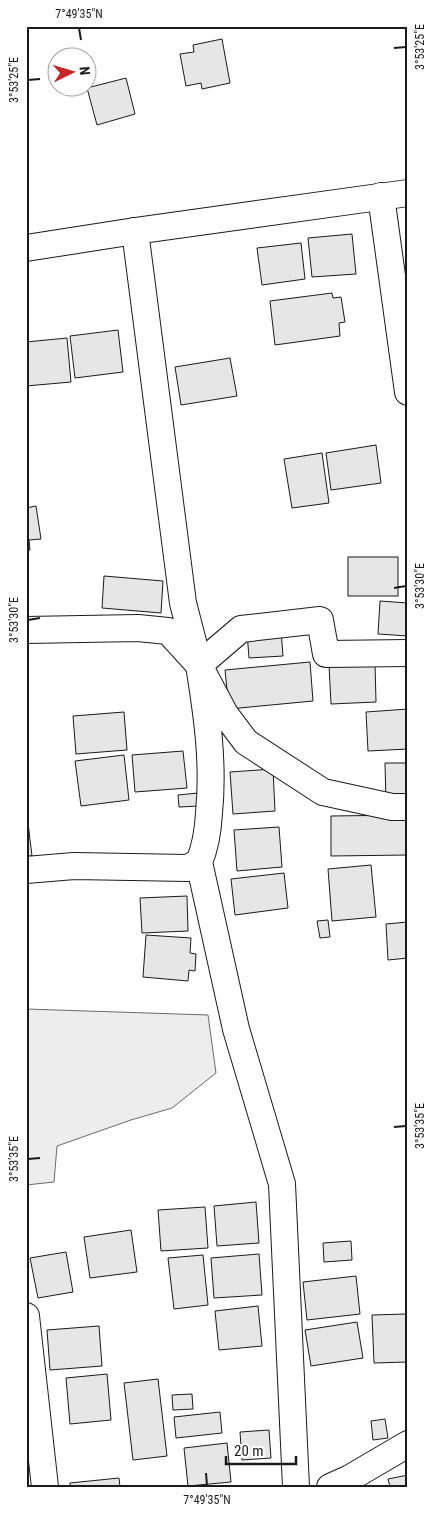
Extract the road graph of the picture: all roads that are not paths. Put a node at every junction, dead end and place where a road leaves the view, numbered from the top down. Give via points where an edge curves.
1 (408, 193) edge
2 (381, 196) junction
3 (135, 231) junction
4 (26, 248) edge
5 (408, 392) edge
6 (26, 630) edge
7 (408, 653) edge
8 (199, 665) junction
9 (408, 807) edge
10 (199, 862) junction
11 (26, 870) edge
12 (26, 1316) edge
13 (408, 1444) edge
14 (345, 1484) edge
15 (45, 1487) edge
16 (296, 1487) edge

1 - 2 street
2 - 3 street
2 - 5 street
3 - 4 street
3 - 8 street via 183,603
6 - 8 street via 138,628 168,631
7 - 8 street via 326,654 320,620 241,629
8 - 9 street via 225,714 246,742 323,792 392,807
8 - 10 street via 211,752 212,788 205,849
10 - 11 street via 188,868 74,866
10 - 16 street via 236,1029 282,1184
12 - 15 street
13 - 14 street

